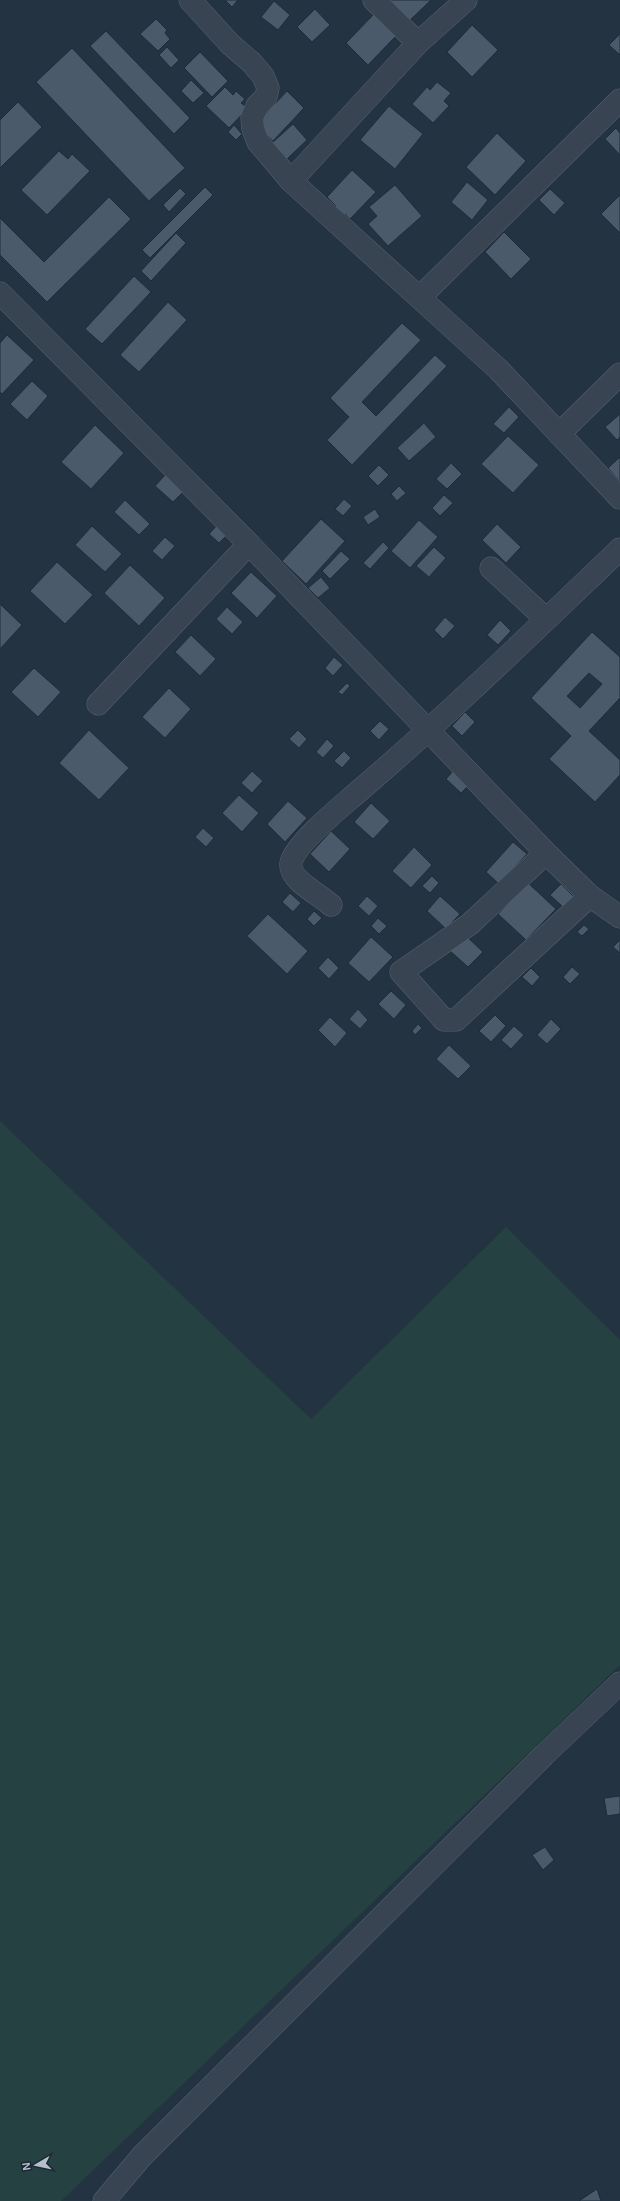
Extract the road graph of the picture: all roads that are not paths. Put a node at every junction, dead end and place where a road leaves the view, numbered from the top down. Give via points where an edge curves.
1 (190, 0) edge
2 (374, 0) edge
3 (466, 0) edge
4 (418, 43) junction
5 (620, 100) edge
6 (291, 181) junction
7 (0, 293) edge
8 (420, 297) junction
9 (620, 374) edge
10 (559, 434) junction
11 (620, 498) edge
12 (249, 544) junction
13 (620, 549) edge
14 (491, 568) dead end
15 (546, 619) junction
16 (98, 704) dead end
17 (429, 732) junction
18 (546, 853) junction
19 (590, 896) junction
20 (331, 905) dead end
21 (620, 917) edge
22 (620, 1683) edge
23 (104, 2201) edge

1 - 6 street via 263,76 268,88 266,97 257,106 252,118 253,129 258,142
2 - 4 street
3 - 4 street
4 - 6 street
5 - 8 street
6 - 8 street
7 - 12 street
8 - 10 street via 498,369
9 - 10 street
10 - 11 street
12 - 16 street
12 - 17 street
13 - 15 street
14 - 15 street
15 - 17 street
17 - 18 street
17 - 20 street via 336,811 298,849 291,863 294,875
18 - 19 street
18 - 19 street via 470,924 401,972 444,1020 456,1020
19 - 21 street
22 - 23 street via 544,1755 142,2156

